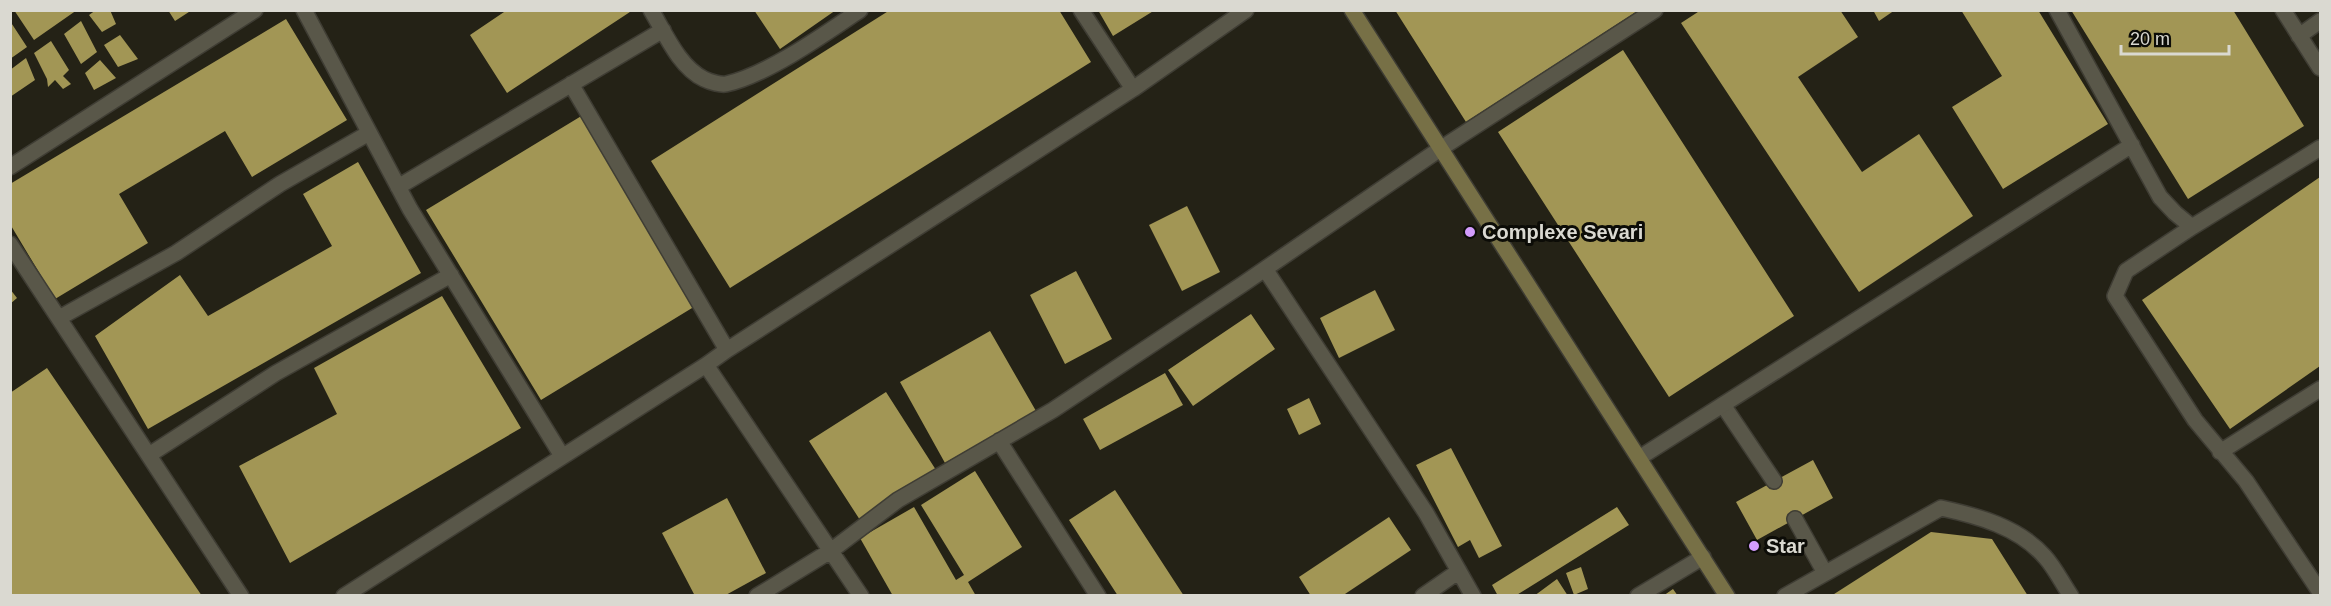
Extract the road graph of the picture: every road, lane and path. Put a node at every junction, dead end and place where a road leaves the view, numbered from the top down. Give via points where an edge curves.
1 (255, 10) edge
2 (304, 10) edge
3 (651, 10) edge
4 (860, 10) edge
5 (1081, 10) edge
6 (1246, 10) edge
7 (1352, 10) edge
8 (1655, 10) edge
9 (2057, 10) edge
10 (2283, 10) edge
11 (2320, 21) edge
12 (663, 30) junction
13 (2299, 36) junction
14 (2320, 68) edge
15 (571, 84) junction
16 (1133, 89) junction
17 (369, 133) junction
18 (2132, 145) junction
19 (1440, 148) junction
20 (2320, 148) edge
21 (10, 167) edge
22 (398, 187) junction
23 (2192, 227) junction
24 (10, 244) edge
25 (1265, 269) junction
26 (451, 275) junction
27 (59, 318) junction
28 (727, 350) junction
29 (706, 365) junction
30 (2320, 389) edge
31 (1723, 405) junction
32 (999, 441) junction
33 (2220, 452) junction
34 (149, 455) junction
35 (562, 456) junction
36 (1639, 458) junction
37 (1774, 481) dead end
38 (1795, 519) dead end
39 (832, 550) junction
40 (1703, 558) junction
41 (1459, 571) junction
42 (1825, 573) junction
43 (2320, 592) edge
44 (241, 596) edge
45 (344, 596) edge
46 (757, 596) edge
47 (861, 596) edge
48 (1098, 596) edge
49 (1423, 596) edge
50 (1473, 596) edge
51 (1638, 596) edge
52 (1727, 596) edge
53 (1785, 596) edge
54 (2071, 596) edge

1 - 21 street
2 - 17 street
3 - 12 street
4 - 12 street via 761,70 724,85 703,79 684,63
5 - 16 street
6 - 16 street
7 - 19 main road
8 - 19 street
9 - 18 street
10 - 13 street
11 - 13 street
12 - 15 street
13 - 14 street
15 - 22 street
15 - 28 street
16 - 28 street
17 - 22 street
17 - 27 street via 280,184 176,253
18 - 23 street via 2160,197
18 - 31 street
19 - 25 street
19 - 36 main road
20 - 23 street
22 - 26 street
23 - 33 street via 2126,271 2115,296
24 - 27 street
25 - 32 street via 1053,410
25 - 41 street via 1426,513
26 - 34 street via 276,374
26 - 35 street
27 - 34 street
28 - 29 street
29 - 35 street
29 - 39 street
30 - 33 street
31 - 36 street
31 - 37 street
32 - 39 street via 898,501
32 - 48 street
33 - 43 street via 2246,481
34 - 44 street
35 - 45 street
36 - 40 main road
38 - 42 street
39 - 46 street
39 - 47 street
40 - 51 street
40 - 52 main road
41 - 49 street
41 - 50 street
42 - 53 street
42 - 54 street via 1941,508 1998,524 2026,540 2045,556

